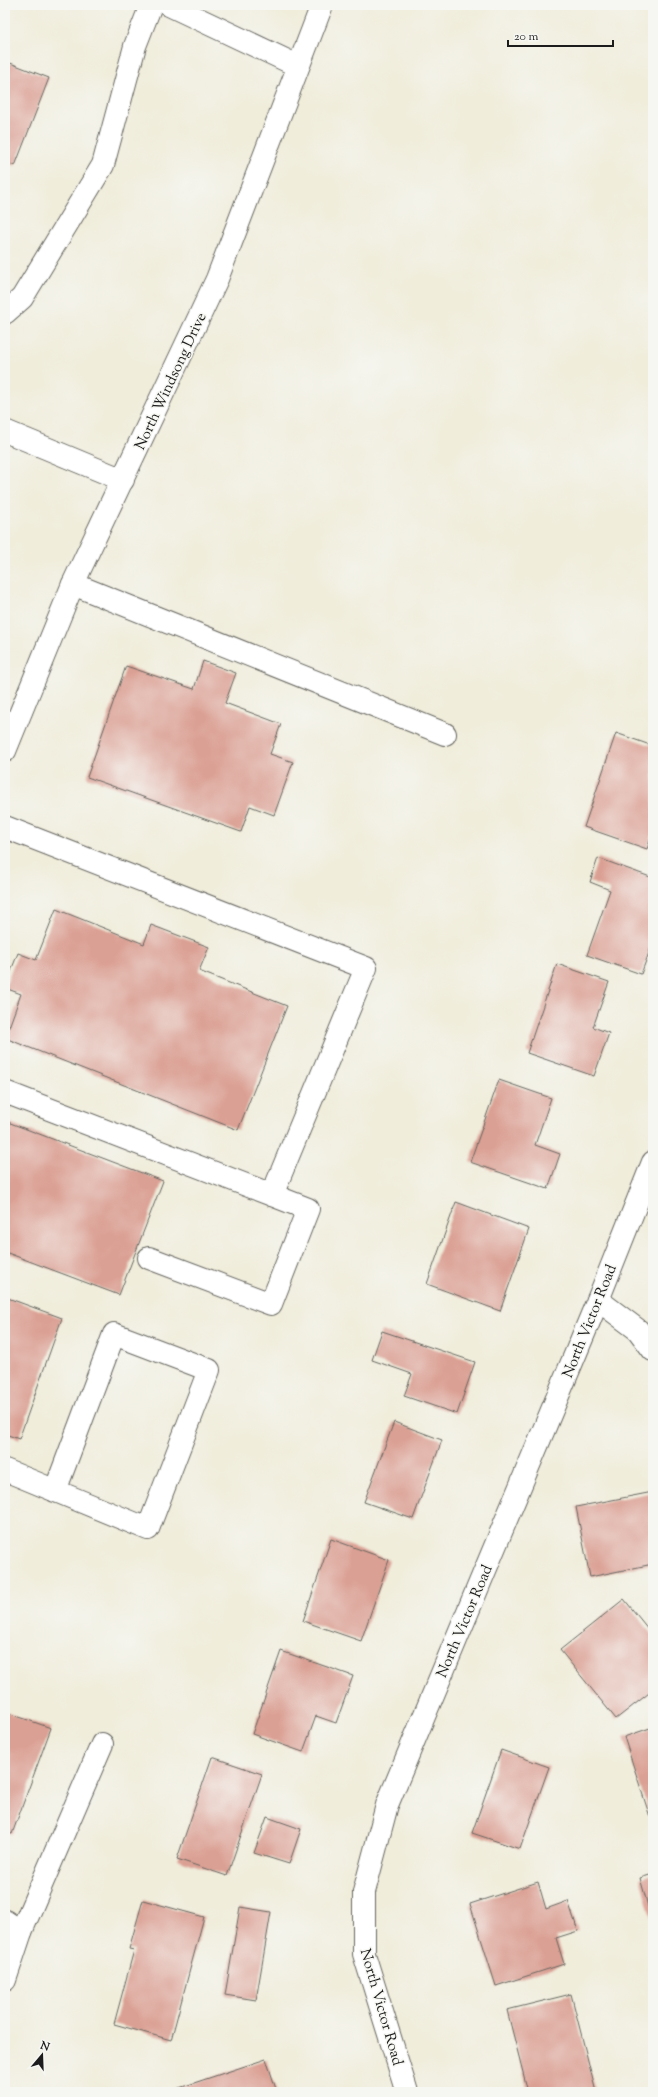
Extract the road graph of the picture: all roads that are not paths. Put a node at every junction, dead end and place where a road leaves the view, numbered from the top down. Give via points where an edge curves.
1 (151, 5) edge
2 (169, 5) edge
3 (322, 5) edge
4 (298, 66) junction
5 (5, 313) edge
6 (5, 431) edge
7 (123, 480) junction
8 (72, 584) junction
9 (445, 734) dead end
10 (5, 751) edge
11 (5, 827) edge
12 (5, 1092) edge
13 (653, 1162) edge
14 (272, 1195) junction
15 (149, 1258) dead end
16 (598, 1300) junction
17 (653, 1350) edge
18 (5, 1470) edge
19 (55, 1491) junction
20 (102, 1744) dead end
21 (13, 1926) edge
22 (5, 1980) edge
23 (407, 2092) edge

1 - 5 street via 135,46 103,165 22,298
2 - 4 street
3 - 4 street, North Windsong Drive
4 - 7 street, North Windsong Drive via 217,279
6 - 7 street
7 - 8 street, North Windsong Drive
8 - 9 street
8 - 10 street, North Windsong Drive
11 - 14 street via 366,968
12 - 14 street
13 - 16 street, North Victor Road
14 - 15 street via 308,1209 271,1304
16 - 17 street via 638,1330
16 - 23 street, North Victor Road via 387,1805 364,1892 364,1954
18 - 19 street
19 - 19 street via 114,1334 209,1370 148,1529
20 - 21 street
21 - 22 street

